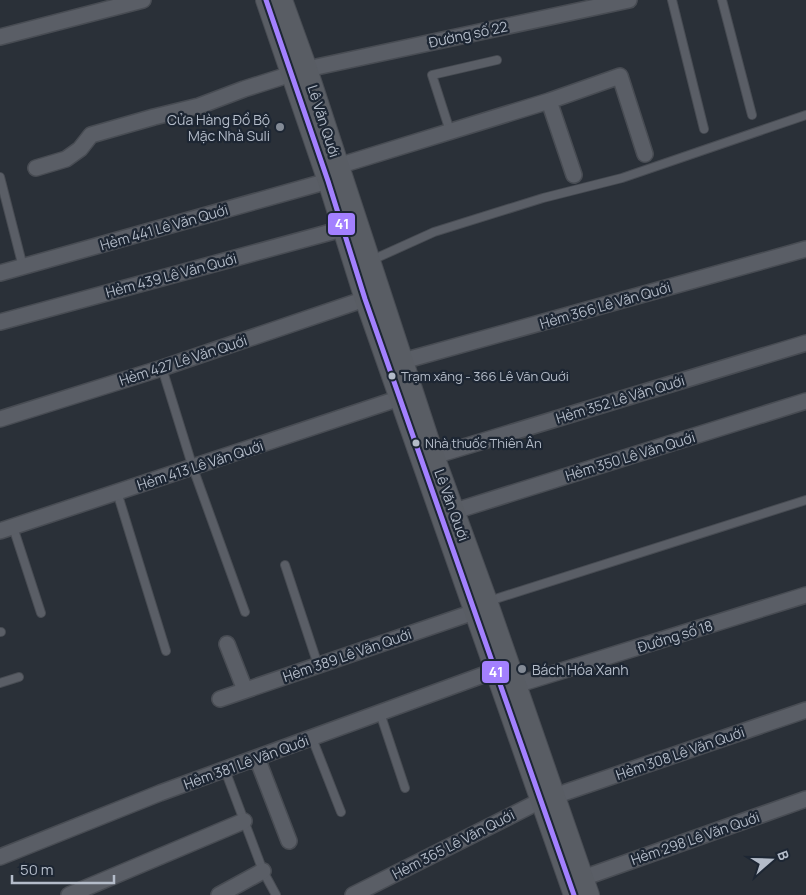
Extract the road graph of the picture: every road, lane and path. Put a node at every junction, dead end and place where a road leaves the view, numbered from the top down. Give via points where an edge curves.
1 (143, 0) edge
2 (266, 0) edge
3 (282, 0) edge
4 (629, 0) edge
5 (672, 0) edge
6 (722, 0) edge
7 (0, 37) edge
8 (497, 60) dead end
9 (299, 72) junction
10 (549, 101) junction
11 (752, 115) dead end
12 (806, 115) edge
13 (704, 129) dead end
14 (450, 131) junction
15 (645, 154) dead end
16 (36, 168) dead end
17 (333, 174) junction
18 (574, 175) dead end
19 (0, 177) edge
20 (342, 229) junction
21 (806, 250) edge
22 (362, 264) junction
23 (23, 267) junction
24 (0, 273) edge
25 (364, 299) junction
26 (0, 322) edge
27 (806, 343) edge
28 (403, 361) junction
29 (162, 368) junction
30 (400, 398) junction
31 (806, 401) edge
32 (0, 419) edge
33 (434, 456) junction
34 (193, 468) junction
35 (117, 492) junction
36 (806, 500) edge
37 (447, 513) junction
38 (6, 529) edge
39 (285, 566) dead end
40 (806, 595) edge
41 (481, 607) junction
42 (245, 612) dead end
43 (41, 613) dead end
44 (227, 644) dead end
45 (166, 651) dead end
46 (318, 665) junction
47 (494, 671) junction
48 (19, 677) dead end
49 (0, 684) edge
50 (516, 685) junction
51 (245, 690) junction
52 (220, 700) dead end
53 (806, 710) edge
54 (380, 713) junction
55 (312, 738) junction
56 (257, 758) junction
57 (225, 770) junction
58 (405, 788) dead end
59 (547, 798) junction
60 (806, 799) edge
61 (341, 812) dead end
62 (244, 821) junction
63 (289, 841) dead end
64 (0, 857) edge
65 (264, 871) junction
66 (582, 889) edge
67 (69, 895) edge
68 (219, 895) edge
69 (276, 895) edge
70 (353, 895) edge

1 - 7 street
2 - 9 main road, Lê Văn Quới
3 - 9 main road, Lê Văn Quới
4 - 9 street, Đường số 22
5 - 13 lane
6 - 11 lane
8 - 14 lane via 432,75
9 - 16 street, Đường số 22 via 199,106 91,135 80,150 66,159
9 - 17 main road, Lê Văn Quới
10 - 14 street, Hẻm 441 Lê Văn Quới
10 - 15 street, Hẻm 441 Lê Văn Quới via 620,76
10 - 18 street
12 - 22 lane via 622,178 543,198 434,232
14 - 17 street, Hẻm 441 Lê Văn Quới
17 - 20 main road, Lê Văn Quới
17 - 22 main road, Lê Văn Quới
17 - 23 street, Hẻm 441 Lê Văn Quới
19 - 23 lane
20 - 22 main road, Lê Văn Quới
20 - 26 street, Hẻm 439 Lê Văn Quới
21 - 28 street, Hẻm 366 Lê Văn Quới
22 - 25 main road, Lê Văn Quới
22 - 28 main road, Lê Văn Quới
23 - 24 street, Hẻm 441 Lê Văn Quới
25 - 29 street, Hẻm 427 Lê Văn Quới
25 - 30 main road, Lê Văn Quới
27 - 33 street, Hẻm 352 Lê Văn Quới
28 - 33 main road, Lê Văn Quới
29 - 32 street, Hẻm 427 Lê Văn Quới
29 - 34 lane
30 - 34 street, Hẻm 413 Lê Văn Quới
30 - 37 main road, Lê Văn Quới
31 - 37 street, Hẻm 350 Lê Văn Quới
33 - 37 main road, Lê Văn Quới
34 - 35 street, Hẻm 413 Lê Văn Quới
34 - 42 lane
35 - 38 street, Hẻm 413 Lê Văn Quới
35 - 45 lane
36 - 41 lane
37 - 41 main road, Lê Văn Quới
38 - 43 lane
39 - 46 lane
40 - 50 street, Đường số 18
41 - 46 street, Hẻm 389 Lê Văn Quới
41 - 47 main road, Lê Văn Quới
41 - 50 main road, Lê Văn Quới
44 - 51 street
46 - 51 street, Hẻm 389 Lê Văn Quới
47 - 54 street, Hẻm 381 Lê Văn Quới
47 - 59 main road, Lê Văn Quới
48 - 49 lane
50 - 59 main road, Lê Văn Quới
51 - 52 street, Hẻm 389 Lê Văn Quới
53 - 59 street, Hẻm 308 Lê Văn Quới
54 - 55 street, Hẻm 381 Lê Văn Quới
54 - 58 lane
55 - 56 street, Hẻm 381 Lê Văn Quới
55 - 61 lane
56 - 57 street, Hẻm 381 Lê Văn Quới
56 - 63 street
57 - 62 lane
57 - 64 street, Hẻm 381 Lê Văn Quới
59 - 66 main road, Lê Văn Quới
59 - 70 street, Hẻm 365 Lê Văn Quới
60 - 66 street, Hẻm 298 Lê Văn Quới
62 - 65 lane
62 - 67 street
65 - 68 street
65 - 69 lane

